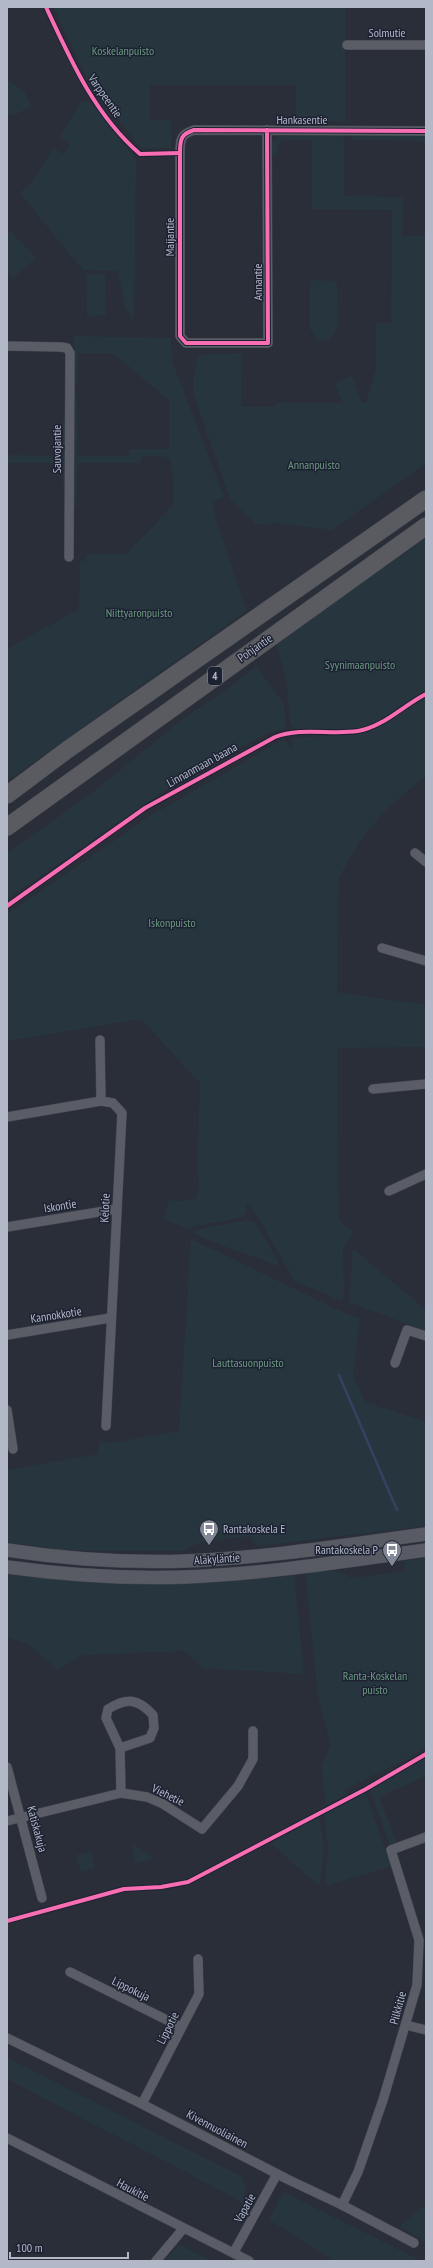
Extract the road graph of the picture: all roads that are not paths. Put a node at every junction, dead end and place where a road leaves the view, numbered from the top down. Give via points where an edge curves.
1 (347, 45) dead end
2 (426, 45) edge
3 (267, 130) junction
4 (426, 130) edge
5 (180, 138) joint
6 (180, 336) joint
7 (7, 346) edge
8 (426, 498) edge
9 (426, 526) edge
10 (69, 557) dead end
11 (7, 795) edge
12 (7, 827) edge
13 (415, 853) dead end
14 (426, 862) edge
15 (382, 948) dead end
16 (426, 961) edge
17 (100, 1040) dead end
18 (426, 1084) edge
19 (373, 1089) dead end
20 (101, 1101) junction
21 (7, 1118) edge
22 (426, 1174) edge
23 (389, 1191) dead end
24 (117, 1210) junction
25 (7, 1227) edge
26 (110, 1318) junction
27 (7, 1335) edge
28 (426, 1336) edge
29 (395, 1363) dead end
30 (7, 1410) edge
31 (106, 1426) dead end
32 (13, 1448) dead end
33 (426, 1534) edge
34 (7, 1550) edge
35 (426, 1550) edge
36 (7, 1567) edge
37 (253, 1730) dead end
38 (120, 1748) junction
39 (7, 1767) edge
40 (121, 1793) junction
41 (21, 1818) junction
42 (7, 1822) edge
43 (426, 1837) edge
44 (42, 1898) dead end
45 (422, 1940) edge
46 (198, 1959) dead end
47 (70, 1972) dead end
48 (406, 2025) junction
49 (181, 2027) junction
50 (426, 2030) edge
51 (7, 2038) edge
52 (142, 2104) junction
53 (7, 2138) edge
54 (277, 2174) junction
55 (342, 2205) junction
56 (183, 2229) junction
57 (414, 2243) dead end
58 (234, 2252) junction
59 (156, 2261) edge
60 (249, 2261) edge

1 - 2 street, Solmutie
3 - 4 street, Hankasentie
3 - 5 street, Hankasentie via 194,130 185,132
3 - 6 street, Annantie via 268,343 186,342
5 - 6 street, Maijantie
7 - 10 street, Sauvojantie via 61,347 67,348 70,353
8 - 11 highway, Pohjantie / 4 via 73,745
9 - 12 highway, Pohjantie / 4
13 - 14 street
15 - 16 street
17 - 20 street
18 - 19 street
20 - 21 street
20 - 24 street, Kelotie via 113,1103 122,1113
22 - 23 street
24 - 25 street, Iskontie
24 - 26 street, Kelotie
26 - 27 street, Kannokkotie
26 - 31 street, Kelotie
28 - 29 street via 407,1330
30 - 32 street
33 - 34 main road, Alakyläntie via 291,1552 184,1561 61,1558
35 - 36 main road, Alakyläntie via 292,1568 185,1577 60,1574
37 - 40 street, Viehetie via 253,1759 238,1786 202,1829 163,1804 146,1797
38 - 38 street via 150,1738 154,1728 153,1715 142,1703 130,1700 108,1708 106,1718
38 - 40 street
39 - 41 street, Katiskakuja
40 - 41 street, Viehetie
41 - 42 street, Viehetie
41 - 44 street, Katiskakuja
43 - 45 street, Pilkkitie via 391,1850
45 - 48 street, Pilkkitie via 417,1985
46 - 49 street, Lippotie via 199,1994
47 - 49 street, Lippokuja
48 - 50 street
48 - 55 street, Pilkkitie via 358,2172
49 - 52 street, Lippotie
51 - 52 street, Kivennuoliainen
52 - 54 street, Kivennuoliainen
53 - 56 street, Haukitie
54 - 55 street, Kivennuoliainen
54 - 58 street, Vapatie
55 - 57 street, Kivennuoliainen
56 - 58 street, Haukitie
56 - 59 street
58 - 60 street, Haukitie

